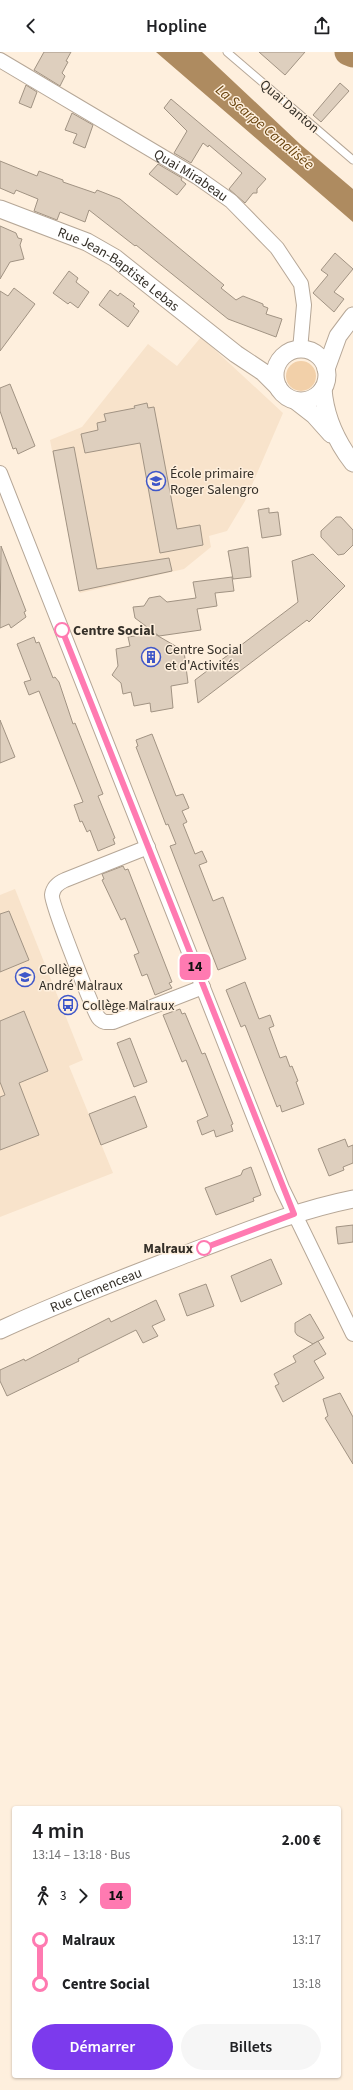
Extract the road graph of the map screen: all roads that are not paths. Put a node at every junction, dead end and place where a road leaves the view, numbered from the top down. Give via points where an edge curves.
1 (227, 52) edge
2 (0, 60) edge
3 (353, 160) edge
4 (0, 209) edge
5 (349, 320) edge
6 (227, 347) junction
7 (302, 350) junction
8 (282, 358) junction
9 (326, 369) junction
10 (278, 387) junction
11 (323, 389) junction
12 (296, 401) junction
13 (341, 446) junction
14 (353, 463) edge
15 (0, 473) edge
16 (148, 847) junction
17 (203, 987) junction
18 (353, 1200) edge
19 (294, 1214) junction
20 (0, 1330) edge
21 (353, 1334) edge

1 - 3 lane, Quai Danton
2 - 7 street, Quai Mirabeau via 197,177 232,201 277,248 301,284 304,305
4 - 6 street, Rue Jean-Baptiste Lebas via 87,242 115,258
5 - 7 street via 324,341
5 - 9 street via 335,344
6 - 8 street, Rue Jean-Baptiste Lebas via 256,356
6 - 10 street, Rue Jean-Baptiste Lebas via 263,372
7 - 8 street via 290,352
7 - 9 street via 316,355
8 - 10 street via 275,374
9 - 11 street
10 - 12 street via 284,395
11 - 12 street via 313,398
11 - 13 street via 329,421
12 - 13 street via 314,415
13 - 14 street
15 - 16 street
16 - 17 street
16 - 17 street via 55,886 52,894 53,903 73,954 97,1015 105,1022 113,1022
17 - 19 street
18 - 19 street, Rue Clemenceau
19 - 20 street, Rue Clemenceau via 74,1298
19 - 21 street

